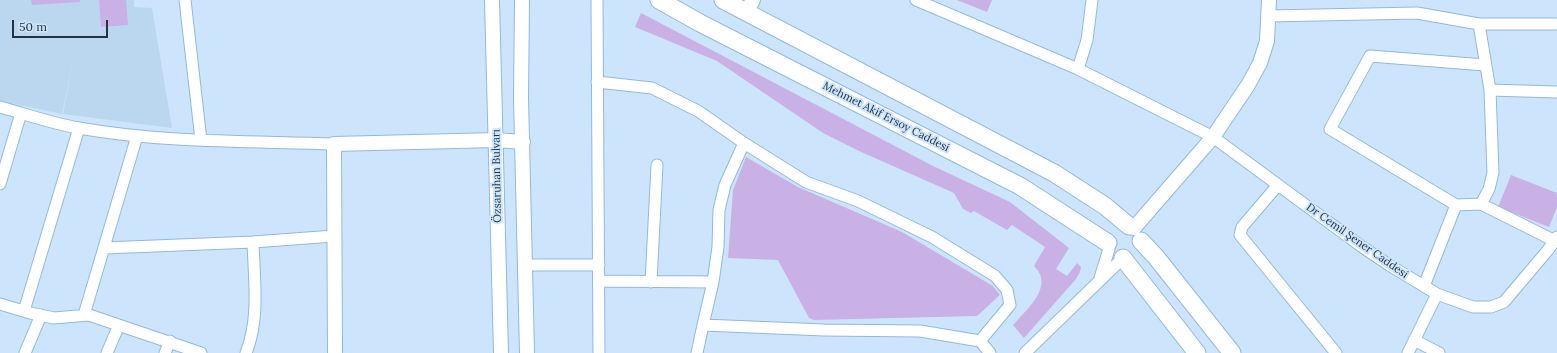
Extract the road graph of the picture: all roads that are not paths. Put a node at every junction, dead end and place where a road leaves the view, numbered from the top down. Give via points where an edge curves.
1 (185, 0) edge
2 (492, 0) edge
3 (522, 0) edge
4 (597, 0) edge
5 (659, 0) edge
6 (723, 0) edge
7 (916, 0) edge
8 (1092, 0) edge
9 (1269, 0) edge
10 (750, 6) edge
11 (1269, 16) junction
12 (1479, 24) junction
13 (1557, 24) edge
14 (1485, 66) junction
15 (1078, 69) junction
16 (597, 82) junction
17 (1490, 90) junction
18 (1557, 92) edge
19 (0, 107) edge
20 (21, 113) junction
21 (78, 128) junction
22 (137, 136) junction
23 (1213, 137) junction
24 (201, 140) junction
25 (496, 140) junction
26 (523, 142) junction
27 (744, 143) junction
28 (334, 144) junction
29 (657, 165) dead end
30 (2, 172) edge
31 (0, 184) edge
32 (1278, 185) junction
33 (1481, 204) junction
34 (1456, 205) junction
35 (1135, 232) junction
36 (334, 236) junction
37 (1556, 239) edge
38 (253, 242) junction
39 (105, 248) junction
40 (1114, 250) junction
41 (525, 265) junction
42 (599, 265) junction
43 (1099, 280) junction
44 (599, 281) junction
45 (651, 282) junction
46 (713, 282) junction
47 (1424, 286) junction
48 (1438, 294) junction
49 (0, 304) edge
50 (24, 311) junction
51 (41, 315) junction
52 (84, 316) junction
53 (119, 325) junction
54 (703, 325) junction
55 (1414, 340) junction
56 (980, 341) junction
57 (170, 342) junction
58 (25, 353) edge
59 (107, 353) edge
60 (165, 353) edge
61 (201, 353) edge
62 (246, 353) edge
63 (335, 353) edge
64 (501, 353) edge
65 (527, 353) edge
66 (599, 353) edge
67 (697, 353) edge
68 (990, 353) edge
69 (1025, 353) edge
70 (1197, 353) edge
71 (1232, 353) edge
72 (1336, 353) edge
73 (1408, 353) edge
74 (1439, 353) edge

1 - 24 street
2 - 25 street, Özsaruhan Bulvarı
3 - 26 street
4 - 16 street
5 - 40 main road, Mehmet Akif Ersoy Caddesi via 1020,186
6 - 10 main road
7 - 15 street, Dr Cemil Şener Caddesi
8 - 15 street via 1087,40
9 - 11 street
10 - 35 main road via 1054,173 1104,206
11 - 12 street via 1417,12
11 - 23 street via 1267,41 1260,63
12 - 13 street
12 - 14 street
14 - 17 street
14 - 34 street via 1370,56 1330,129
15 - 23 street, Dr Cemil Şener Caddesi
16 - 27 street via 652,88 698,111
16 - 42 street
17 - 18 street
17 - 33 street via 1493,173 1490,189
19 - 20 street
20 - 21 street
20 - 30 street
21 - 22 street
21 - 50 street
22 - 24 street
22 - 39 street
23 - 32 street, Dr Cemil Şener Caddesi
23 - 35 street
24 - 28 street
25 - 26 street
25 - 28 street
25 - 64 street, Özsaruhan Bulvarı
26 - 41 street
27 - 46 street via 723,192
27 - 56 street via 806,182 858,201 932,237 995,276 1007,290 1010,305
28 - 36 street
29 - 45 street
30 - 31 street
32 - 47 street, Dr Cemil Şener Caddesi via 1361,246
32 - 72 street via 1242,227 1240,235
33 - 34 street
33 - 37 street
34 - 47 street
35 - 40 main road via 1138,252 1134,256
35 - 40 main road via 1124,225 1114,229 1108,238
35 - 71 main road
36 - 38 street
36 - 63 street
37 - 48 street, Dr Cemil Şener Caddesi via 1504,302 1491,307 1473,307
38 - 39 street
38 - 62 street via 255,319 251,342
39 - 52 street
40 - 43 street
40 - 43 street
40 - 70 main road, Mehmet Akif Ersoy Caddesi
41 - 42 street
41 - 65 street
42 - 44 street
43 - 69 street
44 - 45 street
44 - 66 street
45 - 46 street
46 - 54 street
47 - 48 street, Dr Cemil Şener Caddesi
48 - 55 street
49 - 50 street
50 - 51 street
51 - 52 street via 54,318
51 - 58 street
52 - 53 street via 89,315
53 - 57 street
53 - 59 street
54 - 56 street via 920,331
54 - 67 street
55 - 73 street
55 - 74 street
56 - 68 street
57 - 60 street
57 - 61 street

